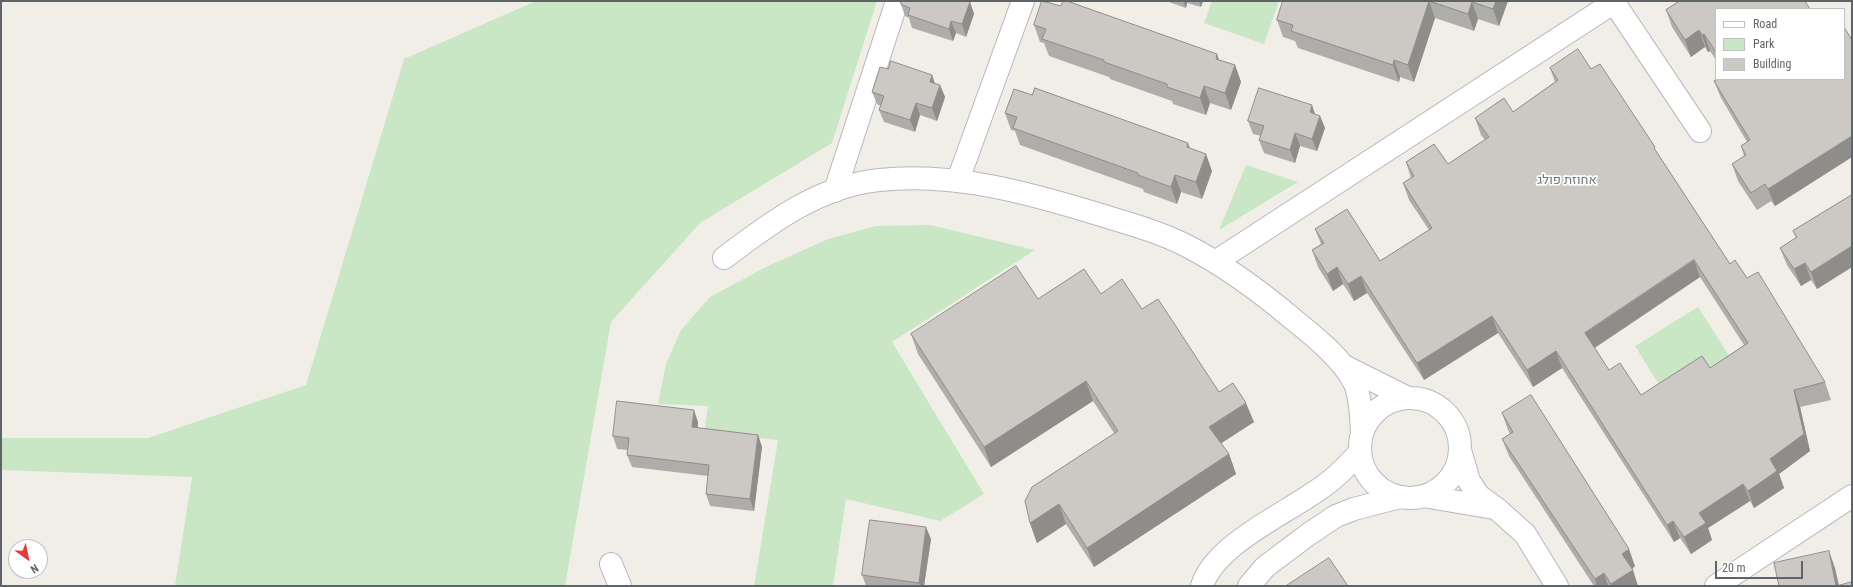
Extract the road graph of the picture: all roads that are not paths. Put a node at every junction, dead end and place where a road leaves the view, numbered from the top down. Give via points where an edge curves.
1 (897, 1) edge
2 (1023, 1) edge
3 (1615, 1) edge
4 (1700, 131) dead end
5 (958, 180) junction
6 (835, 191) junction
7 (724, 258) dead end
8 (1215, 262) junction
9 (1343, 365) junction
10 (1408, 398) junction
11 (1361, 442) junction
12 (1460, 450) junction
13 (1423, 496) junction
14 (1852, 496) edge
15 (1400, 497) junction
16 (1497, 509) junction
17 (611, 564) dead end
18 (620, 586) edge
19 (1202, 586) edge
20 (1249, 586) edge
21 (1557, 586) edge
22 (1716, 586) edge

1 - 6 street
2 - 5 street
3 - 4 street
3 - 8 street
5 - 6 street via 878,180
5 - 8 street via 1016,191 1150,231
6 - 7 street via 808,202 771,224
8 - 9 street via 1267,297
9 - 10 street
9 - 11 street via 1355,384 1361,405
10 - 11 street via 1392,402 1378,410 1368,420
10 - 12 street via 1425,400 1451,419 1458,434
11 - 15 street via 1363,465 1372,481 1381,489
11 - 19 street via 1324,486 1241,540 1220,557 1204,578
12 - 13 street via 1457,466 1448,481 1437,490
12 - 16 street via 1469,481 1479,496
13 - 15 street
13 - 16 street
14 - 22 street
15 - 20 street via 1336,516 1265,567
16 - 21 street via 1524,534
17 - 18 street

